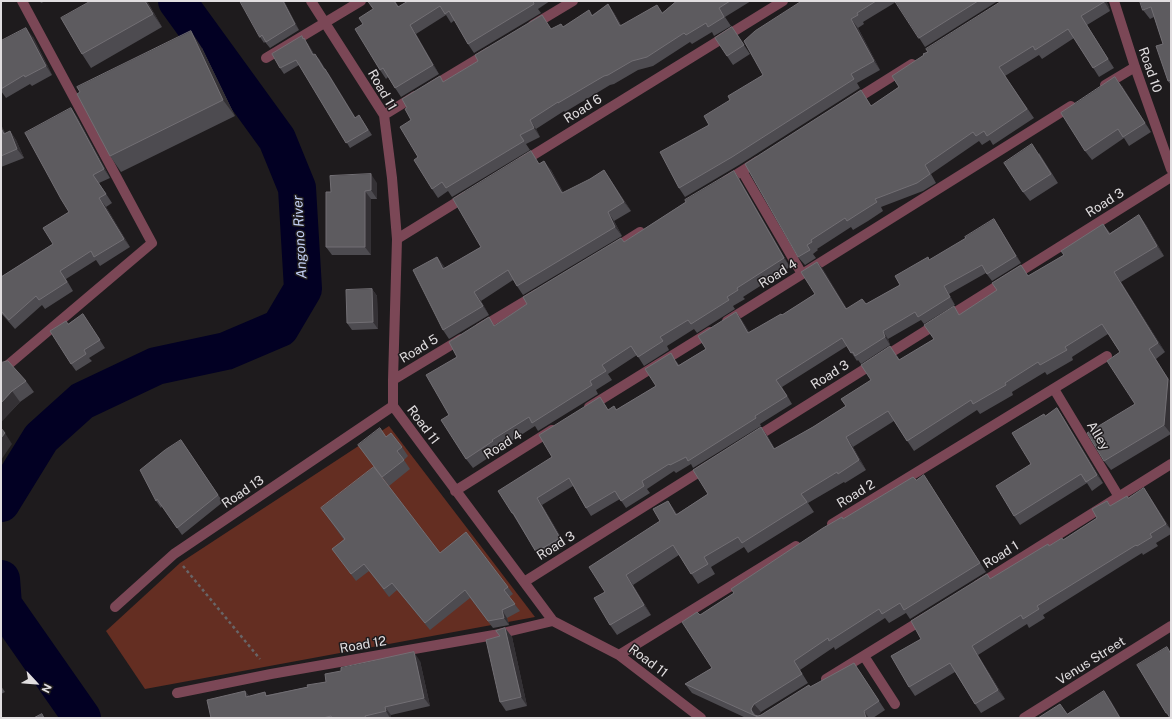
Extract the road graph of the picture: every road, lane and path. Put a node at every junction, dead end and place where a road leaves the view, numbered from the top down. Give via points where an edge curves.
1 (22, 1) edge
2 (311, 1) edge
3 (361, 1) edge
4 (573, 1) edge
5 (783, 1) edge
6 (1114, 1) edge
7 (325, 23) junction
8 (526, 30) edge
9 (499, 46) edge
10 (923, 56) edge
11 (266, 58) dead end
12 (1135, 67) junction
13 (1095, 92) edge
14 (1082, 100) edge
15 (843, 108) edge
16 (384, 115) junction
17 (769, 154) edge
18 (512, 168) edge
19 (1171, 169) edge
20 (742, 171) junction
21 (1171, 177) edge
22 (715, 188) edge
23 (472, 193) edge
24 (646, 229) edge
25 (397, 239) junction
26 (605, 253) edge
27 (802, 274) junction
28 (544, 290) edge
29 (1107, 356) dead end
30 (1, 372) edge
31 (393, 380) junction
32 (1054, 388) junction
33 (393, 406) junction
34 (582, 411) edge
35 (562, 424) edge
36 (746, 442) edge
37 (712, 464) edge
38 (1171, 464) edge
39 (456, 491) junction
40 (1119, 497) junction
41 (823, 530) edge
42 (802, 542) edge
43 (174, 554) junction
44 (524, 582) junction
45 (971, 589) edge
46 (115, 607) dead end
47 (931, 614) edge
48 (553, 621) junction
49 (1171, 626) edge
50 (619, 655) junction
51 (864, 656) junction
52 (272, 674) junction
53 (817, 685) edge
54 (177, 693) dead end
55 (895, 704) dead end
56 (701, 718) edge
57 (1024, 718) edge

1 - 30 street via 31,26 152,243
2 - 7 street, Road 11
3 - 7 street
4 - 8 street
5 - 18 street, Road 6
6 - 12 street, Road 10
7 - 11 street
7 - 16 street, Road 11
9 - 16 street
10 - 15 street
12 - 13 street
12 - 19 street, Road 10
14 - 27 street, Road 4
16 - 25 street, Road 11
17 - 20 street
20 - 22 street
20 - 27 street
21 - 36 street, Road 3
23 - 25 street
24 - 26 street
25 - 31 street, Road 11
27 - 34 street, Road 4
28 - 31 street, Road 5
29 - 32 street, Road 2
31 - 33 street, Road 11
32 - 40 street, Alley
32 - 41 street, Road 2
33 - 39 street, Road 11
33 - 43 street, Road 13
35 - 39 street, Road 4
37 - 44 street, Road 3
38 - 40 street, Road 1
39 - 44 street, Road 11
40 - 45 street, Road 1
42 - 50 street
43 - 46 street, Road 13
43 - 52 path
44 - 48 street, Road 11
47 - 51 street
48 - 50 street, Road 11
48 - 52 street, Road 12 via 494,635
49 - 57 street, Venus Street
50 - 56 street, Road 11
51 - 53 street
51 - 55 street
52 - 54 street, Road 12

